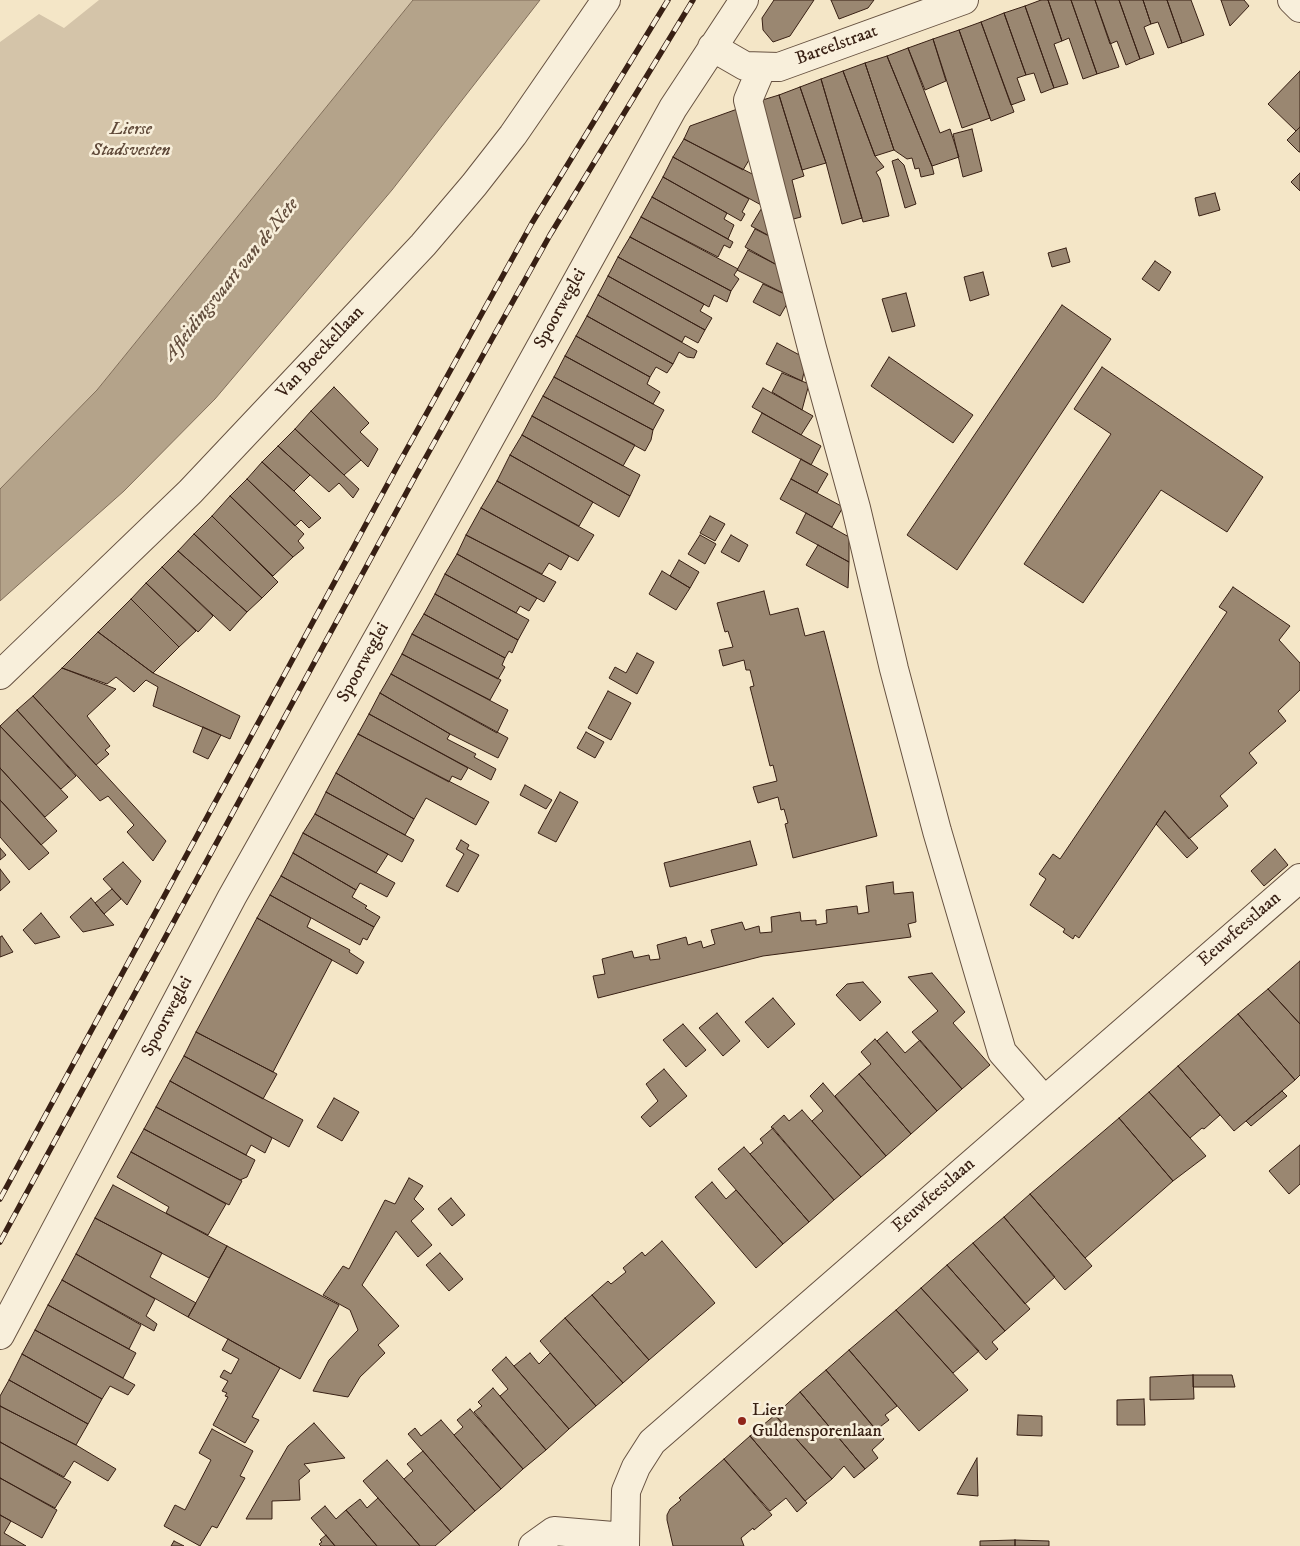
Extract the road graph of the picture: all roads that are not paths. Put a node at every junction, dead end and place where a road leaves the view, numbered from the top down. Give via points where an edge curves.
1 (606, 0) edge
2 (744, 0) edge
3 (964, 0) edge
4 (1292, 0) edge
5 (1300, 8) edge
6 (712, 47) junction
7 (762, 67) junction
8 (0, 675) edge
9 (1300, 878) edge
10 (1044, 1100) junction
11 (0, 1335) edge
12 (625, 1541) edge
13 (534, 1546) edge

1 - 8 street, Van Boeckellaan via 513,135 423,245 190,492
2 - 6 street, Spoorweglei
3 - 7 street, Bareelstraat via 779,67
4 - 5 street
6 - 7 street, Bareelstraat via 745,66
6 - 11 street, Spoorweglei via 673,108 237,889
7 - 10 street via 748,100 856,508 936,831 1002,1052
9 - 10 street, Eeuwfeestlaan
10 - 12 street, Eeuwfeestlaan via 652,1442 636,1466 626,1491
12 - 13 street via 554,1531

